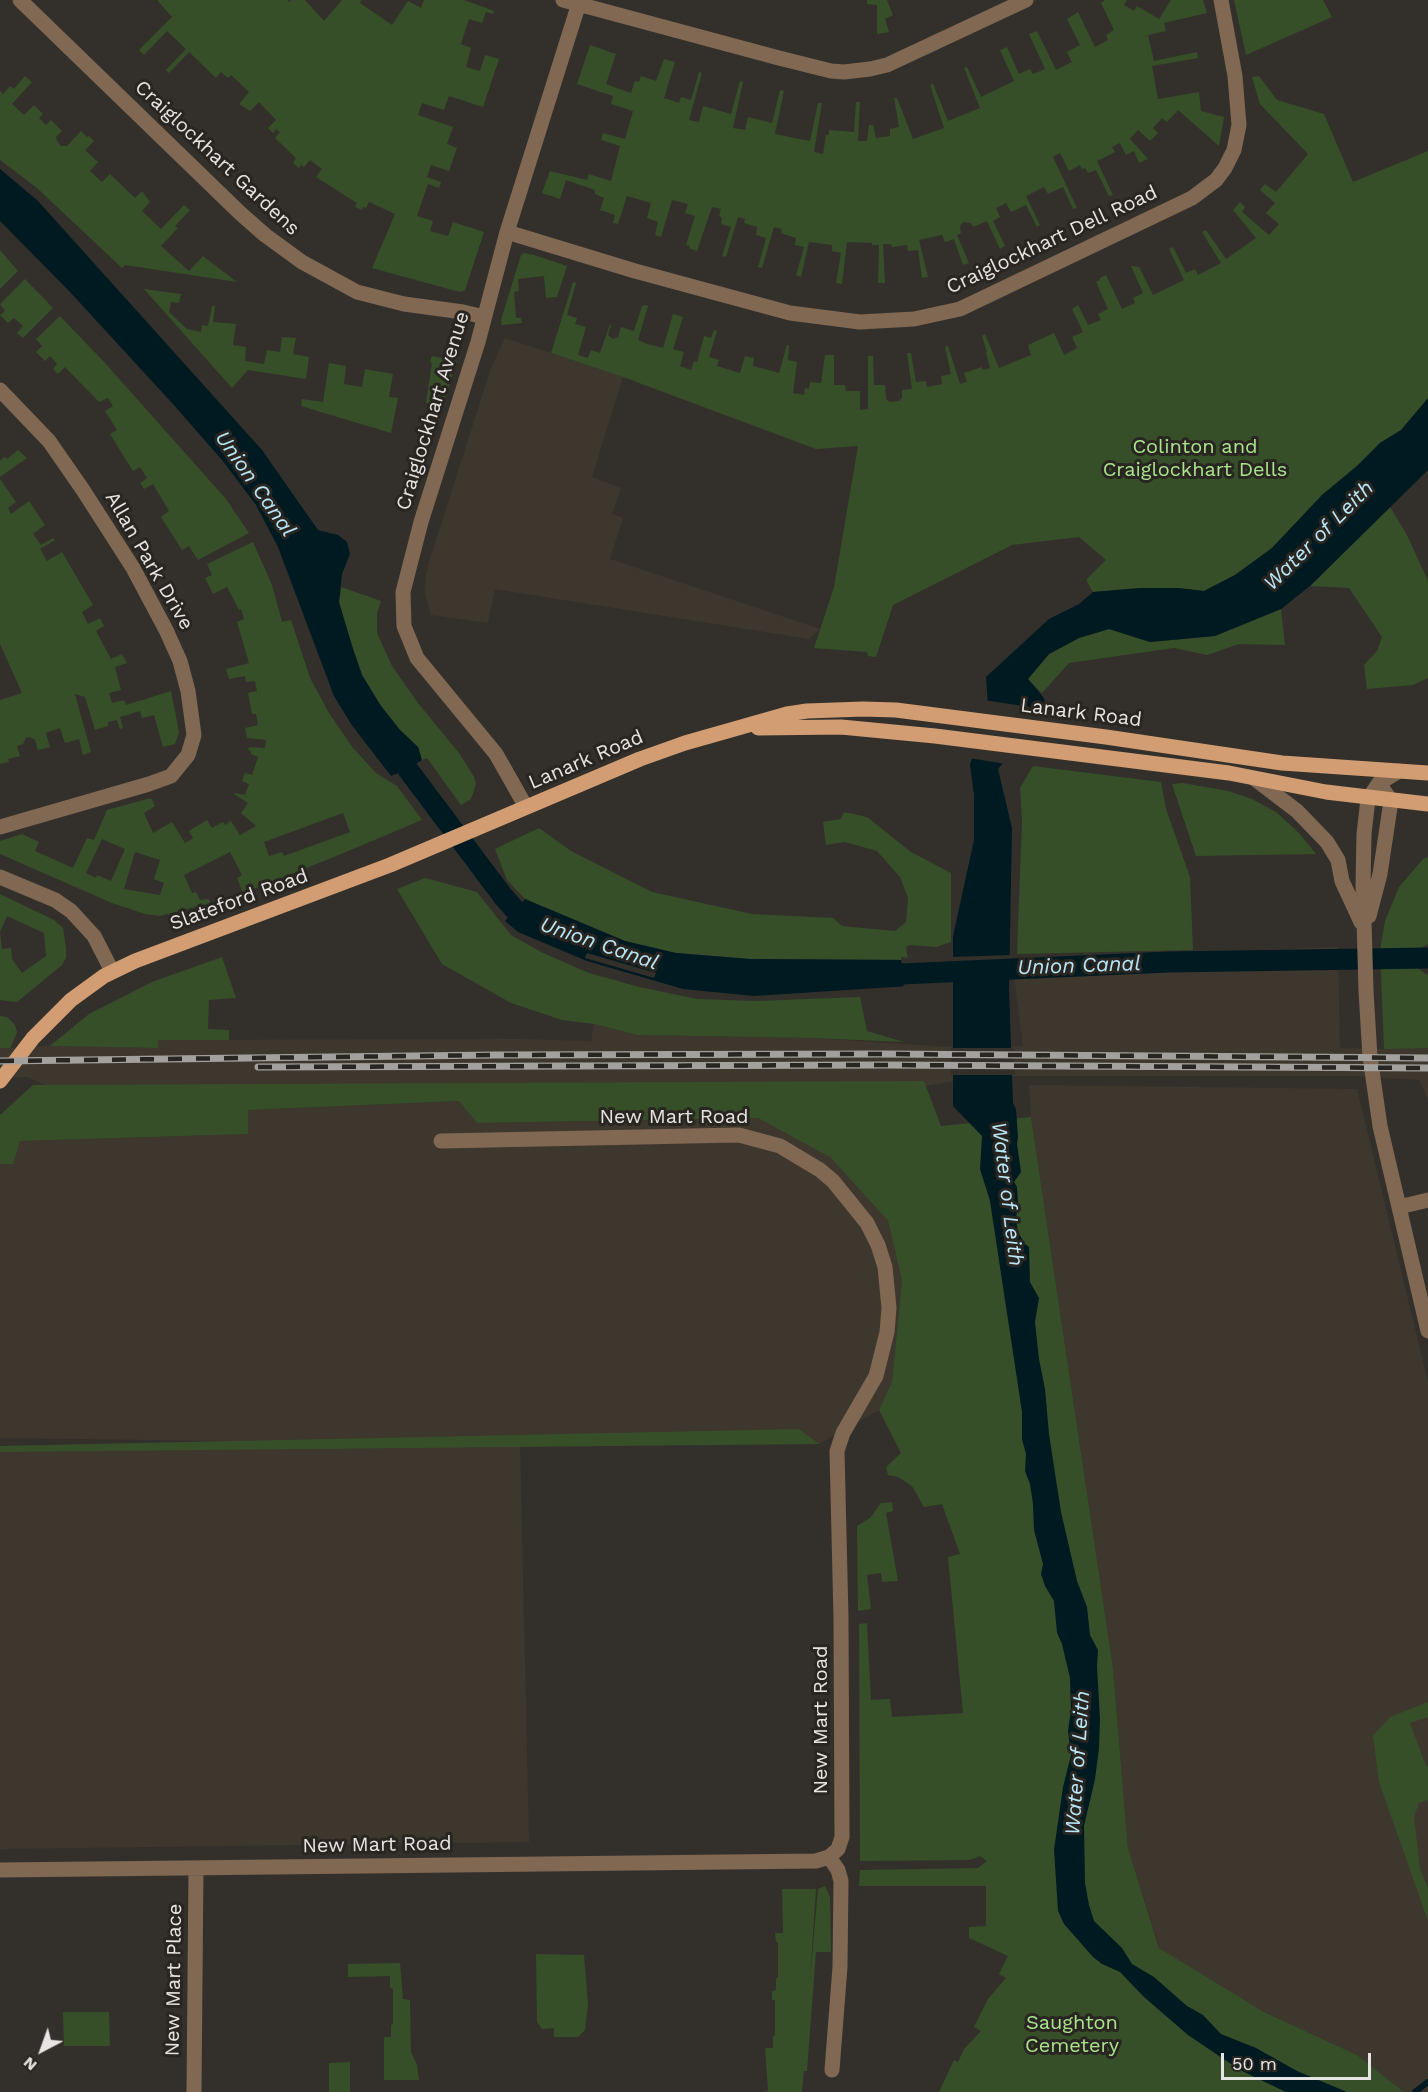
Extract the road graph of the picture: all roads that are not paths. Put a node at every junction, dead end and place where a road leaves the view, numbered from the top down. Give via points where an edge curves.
1 (20, 0) edge
2 (563, 0) edge
3 (1026, 0) edge
4 (1221, 0) edge
5 (579, 2) edge
6 (507, 232) junction
7 (484, 317) junction
8 (0, 390) edge
9 (730, 730) junction
10 (1367, 770) junction
11 (1399, 771) junction
12 (1428, 773) edge
13 (1256, 779) junction
14 (1379, 783) junction
15 (1368, 799) junction
16 (1391, 801) junction
17 (1428, 804) edge
18 (526, 807) junction
19 (0, 826) edge
20 (0, 877) edge
21 (1365, 931) junction
22 (112, 971) junction
23 (0, 1081) edge
24 (441, 1141) dead end
25 (1428, 1200) edge
26 (1399, 1207) junction
27 (1428, 1331) edge
28 (829, 1857) junction
29 (196, 1868) junction
30 (0, 1870) edge
31 (832, 2070) dead end
32 (194, 2092) edge

1 - 7 street, Craiglockhart Gardens via 240,213 290,254 357,292
2 - 5 street
3 - 5 street via 887,65 844,72 779,58
4 - 6 street, Craiglockhart Dell Road via 1239,125 1234,150 1216,180 1182,203 960,309 914,319 860,322 799,315
5 - 6 street, Craiglockhart Avenue
6 - 7 street, Craiglockhart Avenue
7 - 18 street, Craiglockhart Avenue via 411,559 402,609 406,635 417,658 496,754
8 - 19 street, Allan Park Drive via 49,441 133,568 180,661 194,735 188,755 171,776
9 - 10 main road, Lanark Road via 807,711 896,710 1282,763
9 - 13 main road, Lanark Road via 841,727
9 - 18 main road, Lanark Road via 640,759
10 - 11 main road, Lanark Road
10 - 14 street
11 - 12 main road, Lanark Road
11 - 14 street
13 - 15 main road, Lanark Road
13 - 21 street via 1297,811 1327,842 1338,860 1342,881
14 - 15 street
14 - 16 street
15 - 16 main road, Lanark Road
15 - 21 street
16 - 17 main road, Lanark Road
16 - 21 street via 1380,874
18 - 22 main road, Slateford Road via 390,866
20 - 22 street via 55,900 70,911 94,936
21 - 26 street via 1370,1057 1380,1126
22 - 23 main road, Slateford Road via 81,991 56,1014
24 - 28 street, New Mart Road via 740,1134 780,1146 820,1170 867,1223 885,1267 890,1308 876,1377 843,1433 837,1451 842,1837 838,1849
25 - 26 street
26 - 27 street
28 - 29 street, New Mart Road via 816,1862
28 - 31 street via 841,1881 840,1966
29 - 30 street, New Mart Road
29 - 32 street, New Mart Place

